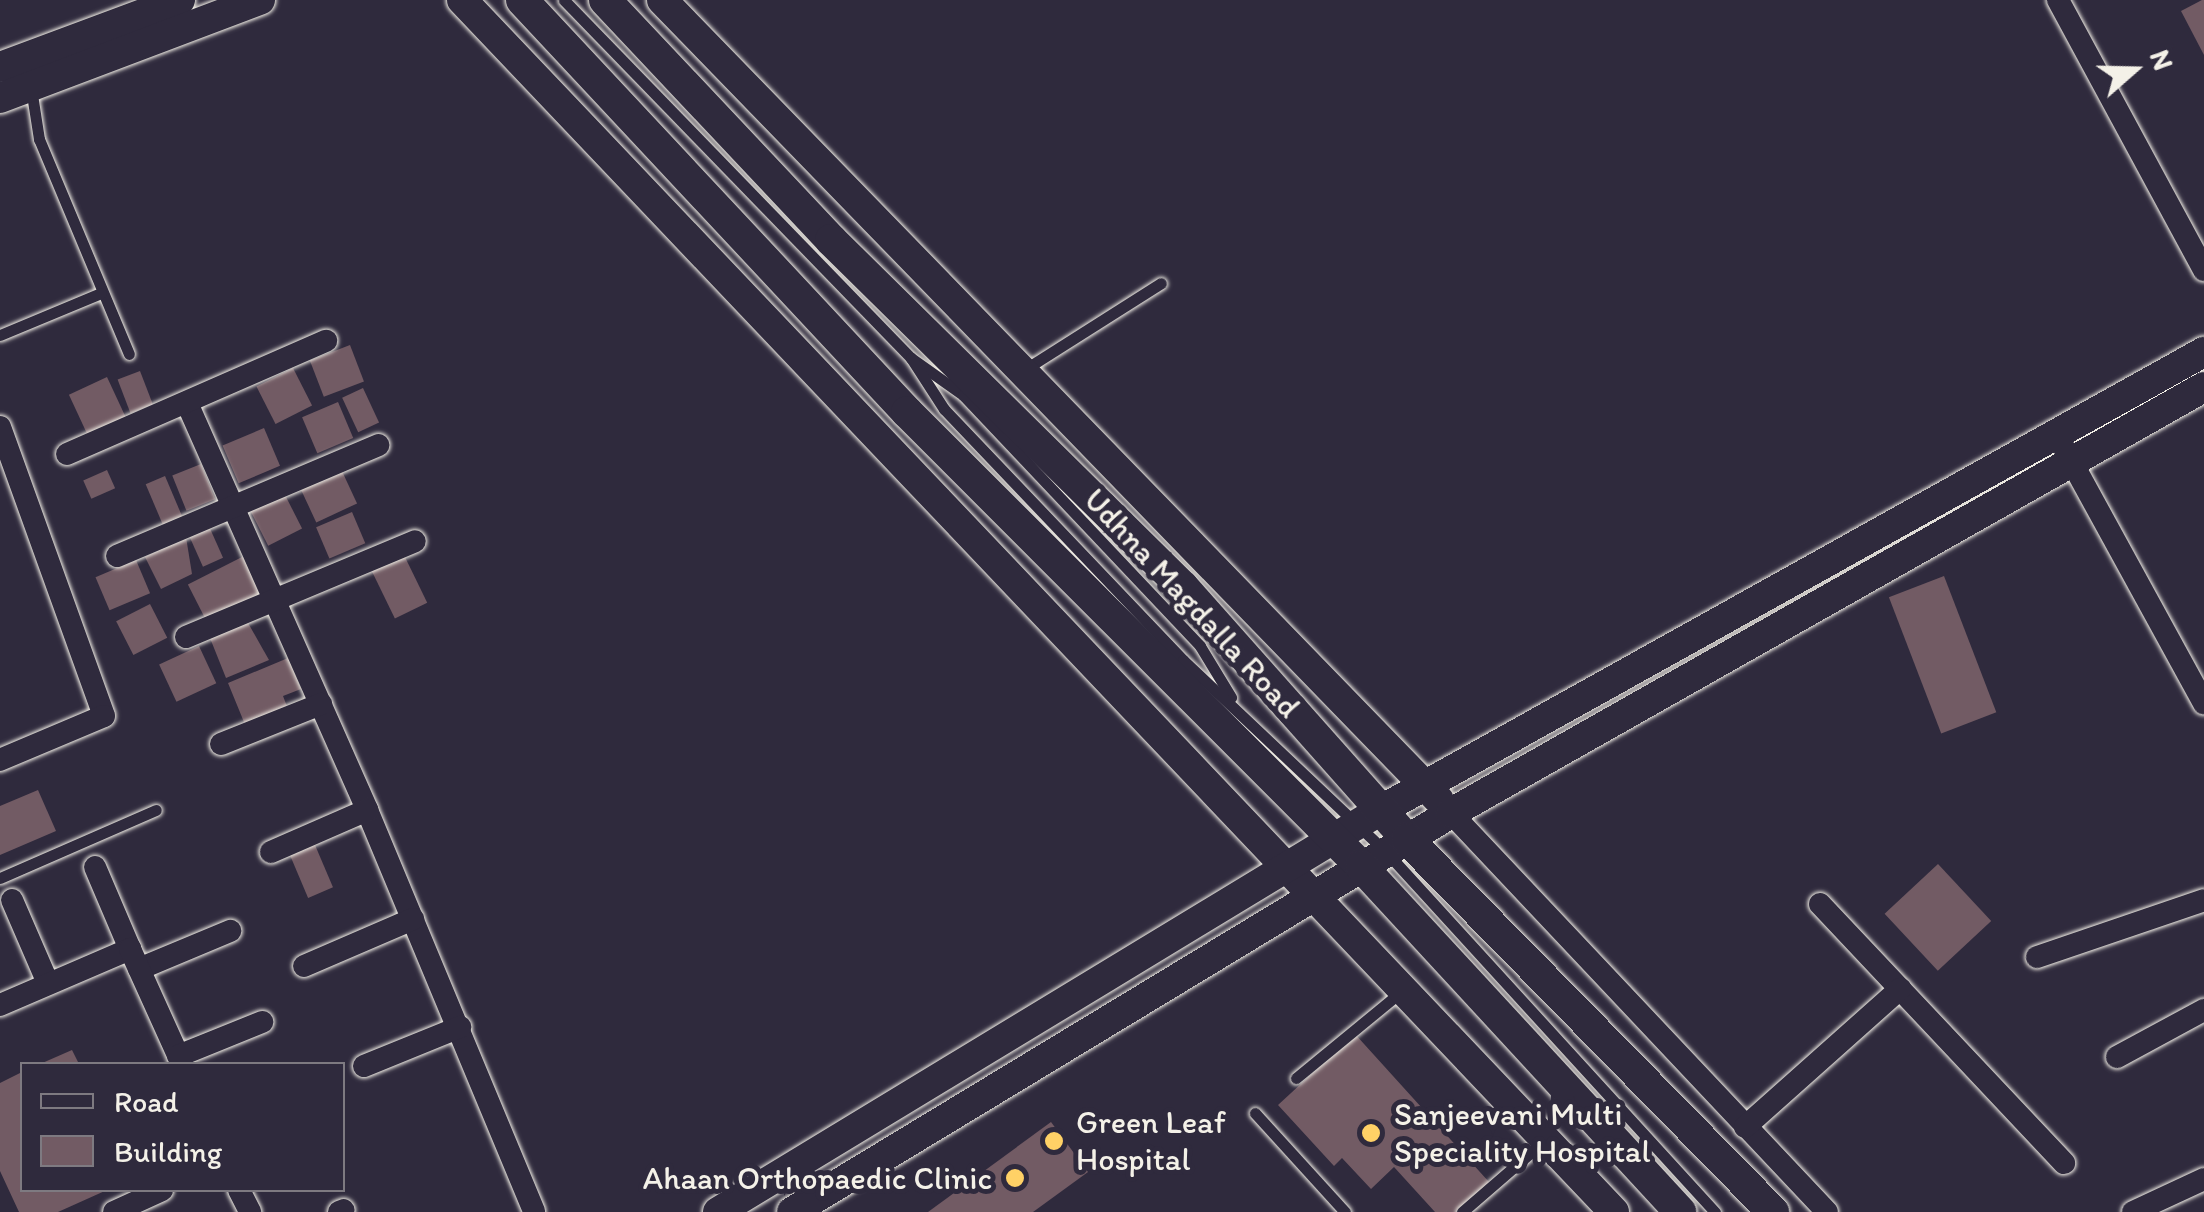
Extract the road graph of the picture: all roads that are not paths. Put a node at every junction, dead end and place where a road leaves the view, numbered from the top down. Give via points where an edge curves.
1 (180, 0) edge
2 (260, 0) edge
3 (462, 0) edge
4 (522, 0) edge
5 (564, 0) edge
6 (605, 0) edge
7 (662, 0) edge
8 (2058, 0) edge
9 (0, 67) edge
10 (31, 88) junction
11 (0, 98) edge
12 (2204, 270) edge
13 (1161, 283) dead end
14 (101, 292) junction
15 (0, 335) edge
16 (326, 342) dead end
17 (2204, 352) edge
18 (129, 354) dead end
19 (911, 358) junction
20 (1021, 372) junction
21 (2204, 387) edge
22 (187, 402) junction
23 (0, 427) edge
24 (378, 445) dead end
25 (2065, 446) junction
26 (67, 454) dead end
27 (232, 508) junction
28 (415, 541) dead end
29 (118, 556) dead end
30 (274, 601) junction
31 (186, 638) dead end
32 (1184, 689) junction
33 (2204, 702) edge
34 (321, 704) junction
35 (1236, 705) junction
36 (1148, 722) junction
37 (221, 744) dead end
38 (0, 760) edge
39 (1425, 785) junction
40 (156, 810) dead end
41 (368, 810) junction
42 (1451, 813) junction
43 (1358, 825) junction
44 (271, 852) dead end
45 (1385, 852) junction
46 (96, 867) dead end
47 (1287, 868) junction
48 (0, 878) edge
49 (1312, 895) junction
50 (12, 900) dead end
51 (2204, 900) edge
52 (1820, 904) dead end
53 (413, 920) junction
54 (230, 931) dead end
55 (2038, 957) dead end
56 (134, 959) junction
57 (304, 966) dead end
58 (48, 984) junction
59 (1900, 989) junction
60 (1403, 990) junction
61 (0, 1006) edge
62 (2204, 1010) edge
63 (262, 1022) dead end
64 (460, 1027) junction
65 (2117, 1057) dead end
66 (180, 1060) edge
67 (364, 1066) dead end
68 (1296, 1078) dead end
69 (1255, 1112) dead end
70 (1745, 1127) junction
71 (1545, 1140) junction
72 (804, 1160) junction
73 (2064, 1163) dead end
74 (2204, 1179) edge
75 (826, 1204) edge
76 (534, 1212) edge
77 (718, 1212) edge
78 (792, 1212) edge
79 (1344, 1212) edge
80 (1462, 1212) edge
81 (1614, 1212) edge
82 (1680, 1212) edge
83 (1715, 1212) edge
84 (1773, 1212) edge
85 (1827, 1212) edge
86 (2133, 1212) edge

1 - 9 street
2 - 10 street
3 - 36 street
4 - 32 main road, Udhna Magdalla Road via 907,412
5 - 19 lane
6 - 43 main road, Udhna Magdalla Road via 832,240 1183,587
7 - 20 street
8 - 12 street
10 - 11 street
10 - 14 lane via 39,139
13 - 20 lane
14 - 15 lane
14 - 18 lane
16 - 22 street
17 - 25 street
19 - 35 lane via 944,410 1182,660
19 - 35 lane via 963,396 1200,646
20 - 39 street
21 - 25 street
22 - 26 street
22 - 27 street
23 - 38 street via 104,716
24 - 27 street
25 - 33 street
25 - 39 street
25 - 42 street
27 - 29 street
27 - 30 street
28 - 30 street
30 - 31 street
30 - 34 street
32 - 36 street
32 - 43 main road, Udhna Magdalla Road
34 - 37 street
34 - 41 street
35 - 43 lane
36 - 47 street
39 - 42 street
39 - 43 street
40 - 48 lane
41 - 44 street
41 - 53 street
42 - 45 street
42 - 70 street
43 - 45 main road, Udhna Magdalla Road
43 - 45 main road, Udhna Magdalla Road
43 - 47 street
45 - 49 street
45 - 82 main road, Udhna Magdalla Road
45 - 83 lane
45 - 84 main road, Udhna Magdalla Road
46 - 56 street
47 - 49 street
47 - 72 street
49 - 60 street
49 - 75 street
50 - 58 street
51 - 55 street
52 - 59 street
53 - 57 street
53 - 64 street
54 - 56 street
56 - 58 street
56 - 66 street
58 - 61 street
59 - 70 street
59 - 73 street
60 - 68 lane
60 - 71 street
62 - 65 street
63 - 66 street
64 - 67 street
64 - 76 street
69 - 79 lane
70 - 85 street
71 - 80 lane
71 - 81 street
72 - 75 street
72 - 77 street
74 - 86 street
75 - 78 street

